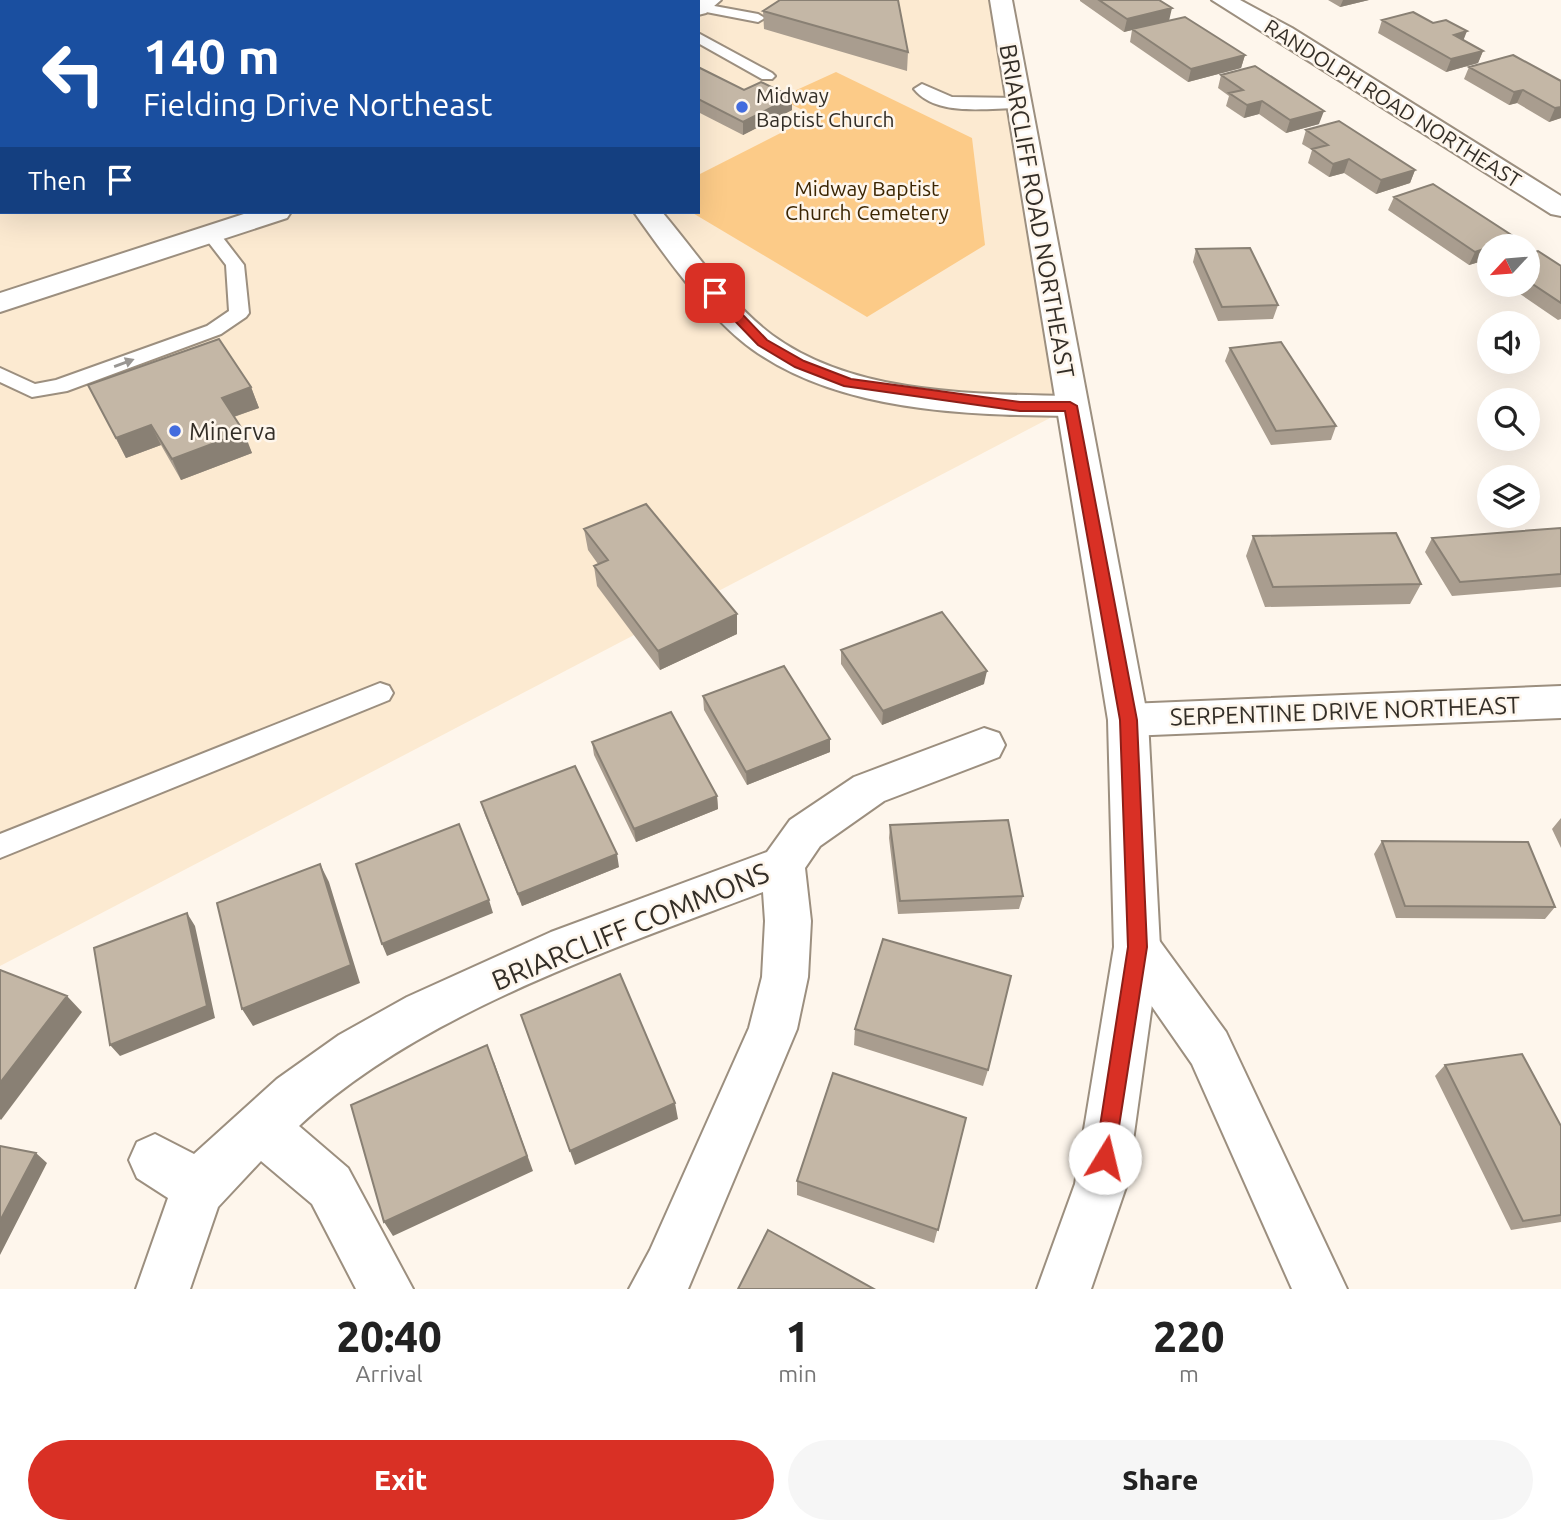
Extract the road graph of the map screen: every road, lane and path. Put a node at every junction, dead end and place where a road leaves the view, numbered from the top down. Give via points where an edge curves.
1 (1000, 0) edge
2 (1223, 0) edge
3 (703, 5) edge
4 (758, 18) dead end
5 (700, 38) edge
6 (767, 76) dead end
7 (922, 89) dead end
8 (1018, 103) junction
9 (1561, 208) edge
10 (265, 214) edge
11 (650, 214) edge
12 (213, 223) edge
13 (0, 283) edge
14 (0, 303) edge
15 (0, 374) edge
16 (1070, 406) junction
17 (380, 693) dead end
18 (1561, 702) edge
19 (1128, 720) junction
20 (984, 745) dead end
21 (0, 846) edge
22 (783, 865) junction
23 (1137, 947) junction
24 (259, 1126) junction
25 (155, 1160) dead end
26 (200, 1188) junction
27 (163, 1289) edge
28 (386, 1289) edge
29 (656, 1289) edge
30 (1064, 1289) edge
31 (1320, 1289) edge

1 - 8 street, BRIARCLIFF ROAD NORTHEAST
2 - 9 street, RANDOLPH ROAD NORTHEAST via 1284,33
3 - 4 lane
5 - 6 lane
7 - 8 lane via 927,97 941,102
8 - 16 street, BRIARCLIFF ROAD NORTHEAST
10 - 12 street
11 - 16 street via 732,313 762,342 799,364 849,383 912,394 1020,407
12 - 13 street
12 - 14 street
15 -> 12 lane via 32,391 61,386 214,330 239,313 234,265
16 - 19 street, BRIARCLIFF ROAD NORTHEAST
17 - 21 lane
18 - 19 street, SERPENTINE DRIVE NORTHEAST
19 - 23 street, BRIARCLIFF ROAD NORTHEAST
20 - 22 street via 869,789 805,833
22 - 24 street, BRIARCLIFF COMMONS via 518,965 394,1031 338,1066
22 - 29 street, BRIARCLIFF COMMONS via 788,922 785,977 773,1029 669,1269
23 - 30 street, BRIARCLIFF ROAD NORTHEAST via 1101,1184
23 - 31 street via 1209,1048
24 - 26 street, BRIARCLIFF COMMONS
24 - 28 street via 330,1186
25 - 26 street
26 - 27 street, BRIARCLIFF COMMONS

